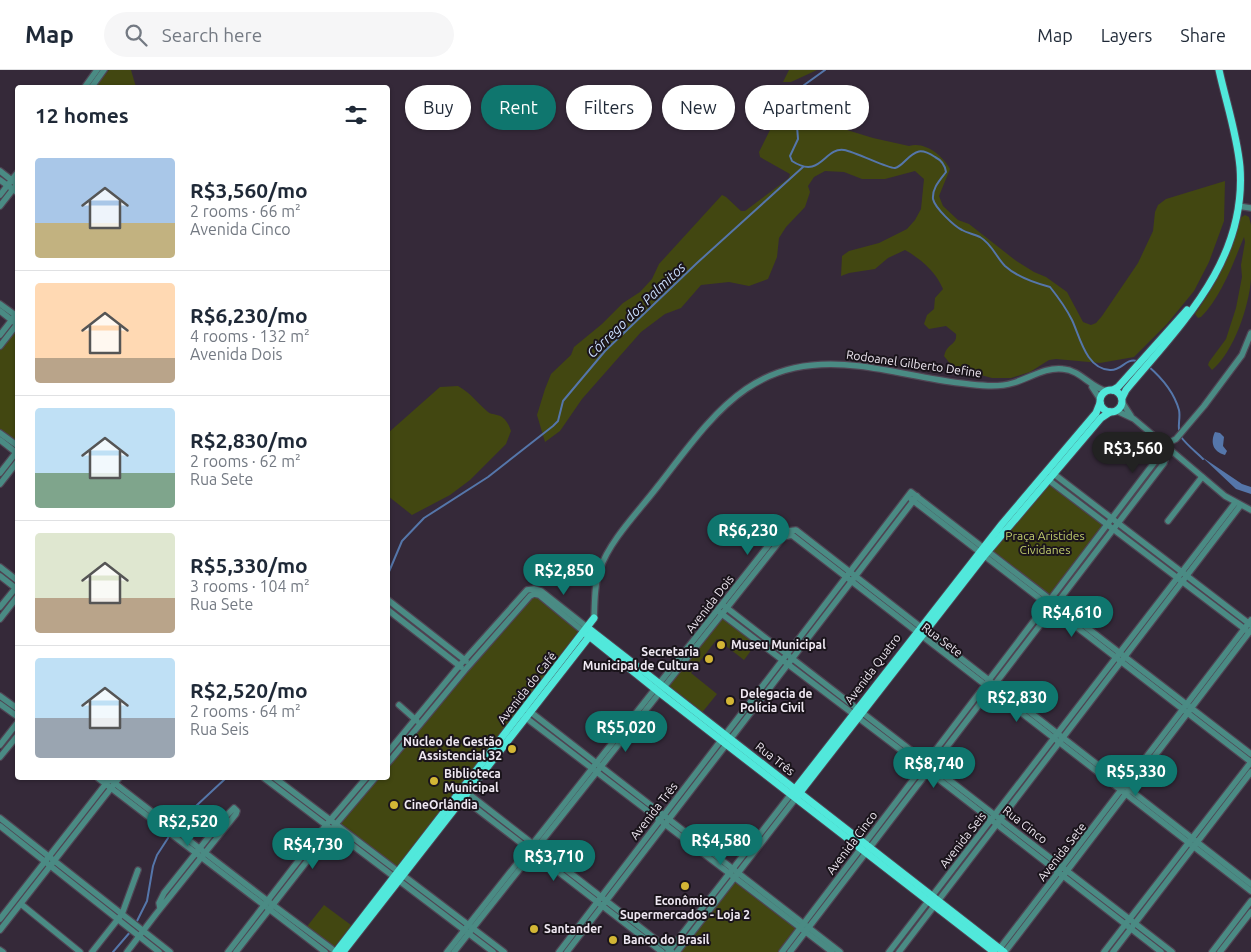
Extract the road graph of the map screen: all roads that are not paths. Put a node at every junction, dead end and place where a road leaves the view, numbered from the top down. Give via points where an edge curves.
1 (97, 70) edge
2 (104, 70) edge
3 (1219, 70) edge
4 (86, 85) edge
5 (93, 85) edge
6 (0, 171) edge
7 (0, 180) edge
8 (12, 187) edge
9 (0, 195) edge
10 (0, 206) edge
11 (1238, 206) junction
12 (1251, 208) edge
13 (0, 304) edge
14 (0, 311) edge
15 (15, 319) edge
16 (15, 319) edge
17 (15, 321) edge
18 (15, 322) edge
19 (1251, 333) edge
20 (0, 335) edge
21 (0, 346) edge
22 (1129, 381) junction
23 (1089, 383) junction
24 (1110, 390) junction
25 (1122, 400) junction
26 (1100, 401) junction
27 (1113, 411) junction
28 (1134, 419) junction
29 (0, 433) edge
30 (0, 440) edge
31 (1075, 443) junction
32 (1164, 445) junction
33 (15, 449) edge
34 (15, 450) edge
35 (15, 454) edge
36 (15, 465) edge
37 (0, 473) edge
38 (1048, 474) junction
39 (1202, 477) junction
40 (0, 484) edge
41 (912, 496) junction
42 (1238, 504) junction
43 (1251, 510) edge
44 (1113, 519) junction
45 (1168, 521) dead end
46 (1108, 524) junction
47 (1118, 524) junction
48 (1114, 529) junction
49 (787, 534) joint
50 (984, 552) junction
51 (0, 567) edge
52 (847, 575) junction
53 (0, 576) edge
54 (1182, 576) junction
55 (15, 579) edge
56 (853, 580) junction
57 (15, 587) edge
58 (15, 590) edge
59 (531, 592) junction
60 (15, 600) edge
61 (390, 602) edge
62 (1048, 603) junction
63 (725, 606) junction
64 (1054, 607) junction
65 (0, 608) edge
66 (390, 612) edge
67 (720, 613) junction
68 (594, 618) joint
69 (0, 619) edge
70 (1249, 628) edge
71 (589, 632) junction
72 (921, 632) junction
73 (1011, 652) junction
74 (787, 654) junction
75 (1016, 656) junction
76 (1120, 657) junction
77 (792, 658) junction
78 (464, 660) junction
79 (782, 660) junction
80 (470, 664) junction
81 (788, 664) junction
82 (459, 666) junction
83 (465, 670) junction
84 (987, 683) junction
85 (992, 687) junction
86 (660, 688) junction
87 (0, 696) edge
88 (0, 704) edge
89 (399, 705) dead end
90 (15, 707) edge
91 (1187, 709) junction
92 (526, 713) junction
93 (858, 713) junction
94 (15, 715) edge
95 (415, 719) junction
96 (421, 724) junction
97 (15, 726) edge
98 (1058, 738) junction
99 (15, 739) edge
100 (726, 739) junction
101 (0, 744) edge
102 (390, 750) edge
103 (1251, 754) edge
104 (0, 757) edge
105 (390, 761) edge
106 (1251, 762) edge
107 (925, 764) junction
108 (593, 766) junction
109 (930, 769) junction
110 (599, 770) junction
111 (1251, 772) edge
112 (268, 780) edge
113 (277, 780) edge
114 (364, 780) edge
115 (373, 780) edge
116 (111, 781) edge
117 (1125, 790) junction
118 (796, 793) junction
119 (463, 794) junction
120 (662, 817) junction
121 (0, 818) edge
122 (996, 819) junction
123 (328, 822) junction
124 (667, 822) junction
125 (0, 826) edge
126 (334, 827) junction
127 (1193, 842) junction
128 (866, 847) junction
129 (532, 849) junction
130 (198, 851) junction
131 (204, 855) junction
132 (47, 859) junction
133 (53, 863) junction
134 (296, 864) junction
135 (302, 868) junction
136 (1065, 869) junction
137 (138, 870) dead end
138 (730, 871) junction
139 (736, 875) junction
140 (1061, 875) junction
141 (399, 876) junction
142 (1251, 884) edge
143 (1089, 888) junction
144 (1251, 891) edge
145 (1085, 893) junction
146 (599, 899) junction
147 (934, 900) junction
148 (1251, 901) edge
149 (21, 904) junction
150 (604, 904) junction
151 (268, 906) junction
152 (160, 908) junction
153 (1251, 912) edge
154 (120, 916) junction
155 (0, 919) edge
156 (1132, 921) junction
157 (801, 926) junction
158 (1128, 927) junction
159 (136, 929) junction
160 (0, 930) edge
161 (468, 930) junction
162 (807, 930) junction
163 (143, 931) junction
164 (139, 937) junction
165 (1162, 944) junction
166 (0, 950) edge
167 (670, 951) edge
168 (1000, 951) edge
169 (1159, 951) edge
170 (3, 952) edge
171 (80, 952) edge
172 (92, 952) edge
173 (127, 952) edge
174 (159, 952) edge
175 (170, 952) edge
176 (228, 952) edge
177 (236, 952) edge
178 (325, 952) edge
179 (336, 952) edge
180 (343, 952) edge
181 (446, 952) edge
182 (454, 952) edge
183 (493, 952) edge
184 (504, 952) edge
185 (559, 952) edge
186 (567, 952) edge
187 (662, 952) edge
188 (677, 952) edge
189 (782, 952) edge
190 (790, 952) edge
191 (832, 952) edge
192 (840, 952) edge
193 (889, 952) edge
194 (898, 952) edge
195 (1104, 952) edge
196 (1112, 952) edge
197 (1172, 952) edge
198 (1212, 952) edge
199 (1220, 952) edge

1 - 4 street
2 - 5 street
3 - 11 main road via 1238,151
6 - 8 street
7 - 8 street
8 - 9 street
8 - 10 street
11 - 12 street
11 - 22 main road via 1226,253 1211,282
13 - 15 street
14 - 16 street
17 - 20 street
18 - 21 street
19 - 32 street via 1237,362 1204,406 1176,440
22 - 24 main road
22 - 25 main road
23 - 24 street, Rodoanel Gilberto Define
23 - 26 street, Rodoanel Gilberto Define
23 - 68 street, Rodoanel Gilberto Define via 1072,371 1061,368 1012,384 987,385 961,384 834,364 801,367 764,379 736,396 714,416 616,540 600,570
24 - 25 main road via 1118,393
24 - 26 main road
25 - 27 main road
25 - 28 street
26 - 27 main road via 1104,410
26 - 31 main road, Avenida Quatro via 1096,413
27 - 28 street
27 - 31 main road, Avenida Quatro
28 - 32 street
29 - 33 street
30 - 34 street
31 - 38 main road, Avenida Quatro
32 - 39 street
35 - 37 street
36 - 40 street
38 - 44 street
38 - 46 street
38 - 50 main road, Avenida Quatro
39 - 42 street
39 - 45 street
41 - 50 street
41 - 52 street, Avenida Três
41 - 56 street, Avenida Três
42 - 43 street
42 - 54 street, Avenida Seis
44 - 46 street, Avenida Cinco
44 - 47 street
44 - 47 street, Avenida Cinco via 1157,459 1163,458 1164,463
46 - 48 street
46 - 62 street, Avenida Cinco
47 - 48 street, Avenida Cinco
47 - 54 street
48 - 54 street
48 - 64 street, Avenida Cinco
49 - 52 street, Rua Sete via 796,530 808,544
49 - 63 street, Avenida Dois
50 - 62 street
50 - 72 main road, Avenida Quatro
51 - 55 street
52 - 56 street, Rua Sete
52 - 74 street, Avenida Três
53 - 57 street
54 - 70 street
54 - 76 street, Avenida Seis
56 - 72 street, Rua Sete
56 - 77 street, Avenida Três
58 - 65 street
59 - 71 street, Rua Três via 541,591
59 - 78 street via 524,593
59 - 80 street
60 - 69 street
61 - 78 street
62 - 64 street
62 - 73 street, Avenida Cinco
63 - 67 street, Avenida Dois
63 - 74 street, Rua Cinco
64 - 75 street, Avenida Cinco
64 - 76 street
66 - 82 street
67 - 79 street, Rua Cinco
67 - 86 street, Avenida Dois
68 - 71 main road, Rodoanel Gilberto Define
70 - 91 street, Avenida Sete
71 - 86 main road, Rua Três
71 - 92 main road, Avenida do Café
72 - 84 street, Rua Sete
72 - 93 main road, Avenida Quatro
73 - 75 street
73 - 84 street, Avenida Cinco
74 - 77 street, Rua Cinco
74 - 79 street, Avenida Três
75 - 85 street, Avenida Cinco
76 - 91 street
76 - 98 street, Avenida Seis
77 - 81 street, Avenida Três
77 - 93 street, Rua Cinco
78 - 80 street
78 - 82 street
79 - 81 street, Rua Cinco
79 - 100 street, Avenida Três
80 - 83 street
81 - 93 street, Rua Cinco
81 - 100 street, Avenida Três
82 - 83 street
82 - 95 street
83 - 96 street
84 - 85 street, Rua Sete
84 - 107 street, Avenida Cinco
85 - 98 street, Rua Sete
85 - 109 street, Avenida Cinco
86 - 100 main road, Rua Três
86 - 108 street, Avenida Dois
86 - 110 street, Avenida Dois
87 - 90 street
88 - 94 street
89 - 95 street
91 - 103 street
91 - 106 street
91 - 117 street, Avenida Sete
92 - 108 street
92 - 119 main road, Avenida do Café
93 - 107 street, Rua Cinco
93 - 118 main road, Avenida Quatro
95 - 96 street
95 - 102 street
96 - 105 street
97 - 101 street
98 - 117 street, Rua Sete
98 - 122 street, Avenida Seis
99 - 104 street
100 - 118 main road, Rua Três
100 - 120 street, Avenida Três
100 - 124 street, Avenida Três
106 - 127 street
107 - 109 street, Rua Cinco
107 - 128 street, Avenida Cinco
108 - 110 street
108 - 129 street, Avenida Dois
109 - 122 street, Rua Cinco
109 - 128 street, Avenida Cinco
110 - 120 street
110 - 129 street, Avenida Dois
111 - 127 street
112 - 123 street
113 - 123 street
114 - 123 street
115 - 126 street
116 - 130 street
116 - 132 street
116 - 133 street
117 - 127 street, Rua Sete
117 - 136 street, Avenida Sete
118 - 128 main road, Rua Três
118 - 138 street, Avenida Quatro
118 - 139 street, Avenida Quatro
119 - 129 street
119 - 141 main road, Avenida do Café
120 - 124 street
120 - 146 street, Avenida Três
121 - 132 street
122 - 136 street, Rua Cinco
122 - 140 street, Rua Cinco
122 - 147 street, Avenida Seis
123 - 126 street
123 - 134 street
124 - 138 street
124 - 150 street, Avenida Três
125 - 132 street
126 - 135 street
126 - 141 street
127 - 142 street, Rua Sete
127 - 144 street, Rua Sete
127 - 156 street
128 - 147 main road, Rua Três
128 - 157 street, Avenida Cinco
128 - 162 street, Avenida Cinco
129 - 146 street
129 - 161 street, Avenida Dois
130 - 131 street
130 - 131 street via 232,809 236,809 236,814
130 - 152 street via 162,897
131 - 151 street
131 - 152 street
132 - 133 street
132 - 155 street
133 - 149 street
133 - 154 street
134 - 135 street
134 - 151 street
135 - 151 street
136 - 140 street, Avenida Sete
136 - 143 street, Rua Cinco
137 - 154 street
138 - 139 street
138 - 167 street, Avenida Quatro
139 - 157 street
139 - 188 street, Avenida Quatro
140 - 145 street, Rua Cinco
140 - 168 street, Avenida Sete
141 - 161 street
141 - 179 main road, Avenida do Café
141 - 180 main road, Avenida do Café
143 - 145 street
143 - 156 street, Rua Cinco
145 - 158 street, Rua Cinco
146 - 150 street
146 - 185 street, Avenida Três
147 - 168 main road, Rua Três
147 - 193 street, Avenida Seis
147 - 194 street, Avenida Seis
148 - 198 street
149 - 160 street
149 - 171 street
150 - 167 street
150 - 186 street, Avenida Três
150 - 187 street
151 - 176 street
151 - 177 street
151 - 178 street
151 - 179 street
152 - 163 street
153 - 199 street
154 - 159 street
154 - 172 street
156 - 158 street
156 - 165 street, Rua Cinco
157 - 162 street
157 - 189 street, Avenida Cinco
158 - 169 street, Rua Cinco
158 - 195 street
158 - 196 street
159 - 163 street
159 - 164 street
161 - 181 street, Avenida Dois
161 - 182 street, Avenida Dois
161 - 183 street
161 - 184 street
162 - 190 street, Avenida Cinco
162 - 191 street
162 - 192 street
163 - 164 street
163 - 175 street
164 - 173 street
164 - 174 street
165 - 169 street
165 - 197 street, Rua Cinco
166 - 170 street

